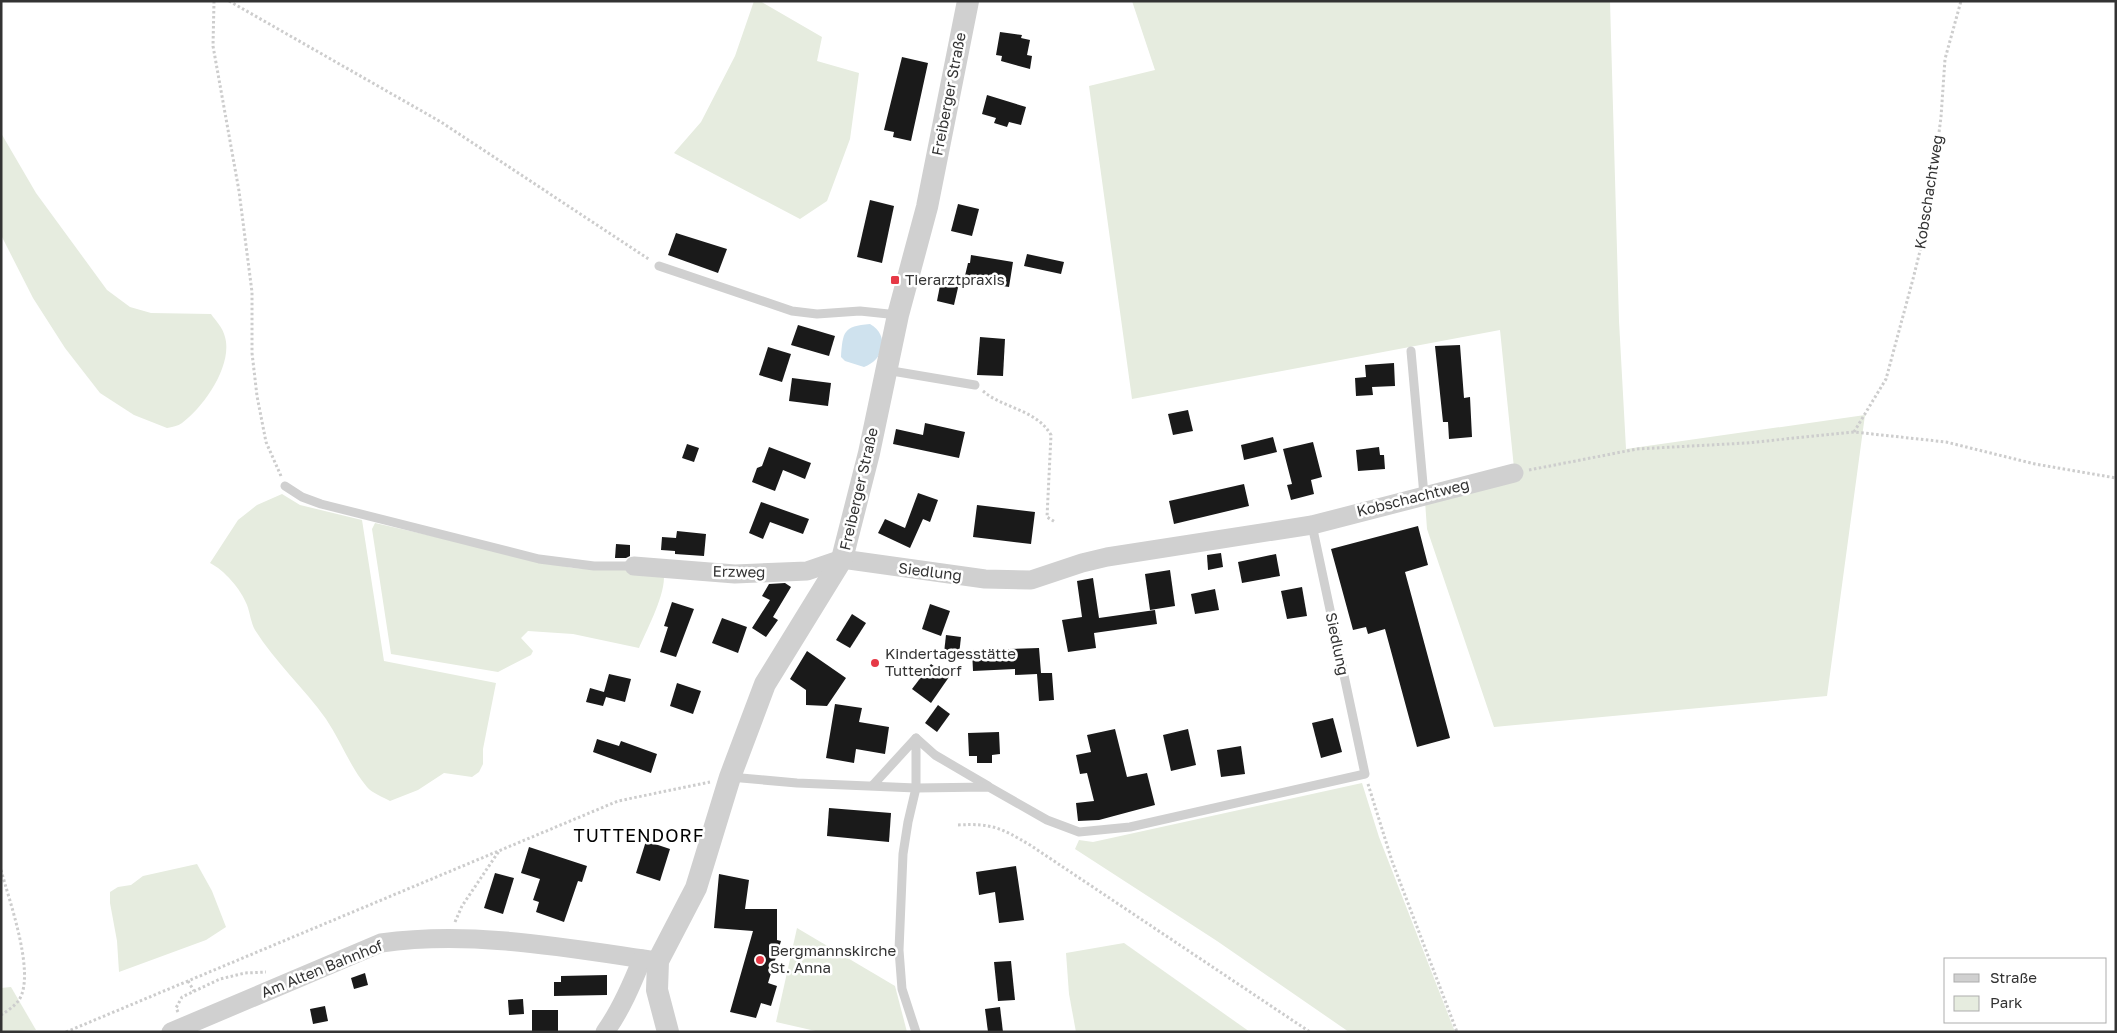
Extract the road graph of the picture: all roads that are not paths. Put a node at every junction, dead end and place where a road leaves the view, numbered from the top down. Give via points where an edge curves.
1 (968, 1) edge
2 (659, 266) road end
3 (898, 315) junction
4 (1411, 351) dead end
5 (885, 370) junction
6 (975, 385) road end
7 (1514, 473) road end
8 (285, 486) road end
9 (1424, 495) junction
10 (1312, 524) junction
11 (842, 560) junction
12 (634, 566) joint
13 (916, 738) junction
14 (730, 777) junction
15 (873, 785) junction
16 (988, 787) junction
17 (916, 788) junction
18 (650, 960) junction
19 (177, 1029) edge
20 (604, 1032) edge
21 (668, 1032) edge
22 (916, 1032) edge

1 - 3 street, Freiberger Straße via 927,207
2 - 3 lane via 792,311 818,314 860,311
3 - 5 street, Freiberger Straße
4 - 9 lane
5 - 6 lane
5 - 11 street, Freiberger Straße via 869,453
7 - 9 street, Kobschachtweg
8 - 12 lane via 322,504 539,559 594,566
9 - 10 street, Kobschachtweg
10 - 11 street, Siedlung via 1107,557 1031,580 985,579
10 - 16 lane, Siedlung via 1365,774 1130,827 1079,832 1047,820
11 - 12 street, Erzweg via 807,571 735,574
11 - 14 street, Freiberger Straße via 765,684
13 - 15 lane
13 - 16 lane via 935,755
13 - 17 lane
14 - 15 lane via 797,784
14 - 18 street, Freiberger Straße via 696,888
15 - 17 lane
16 - 17 lane
17 - 22 lane via 904,854 899,950 902,989
18 - 19 street, Am Alten Bahnhof via 507,941 413,939 381,943
18 - 20 street
18 - 21 street, Freiberger Straße

